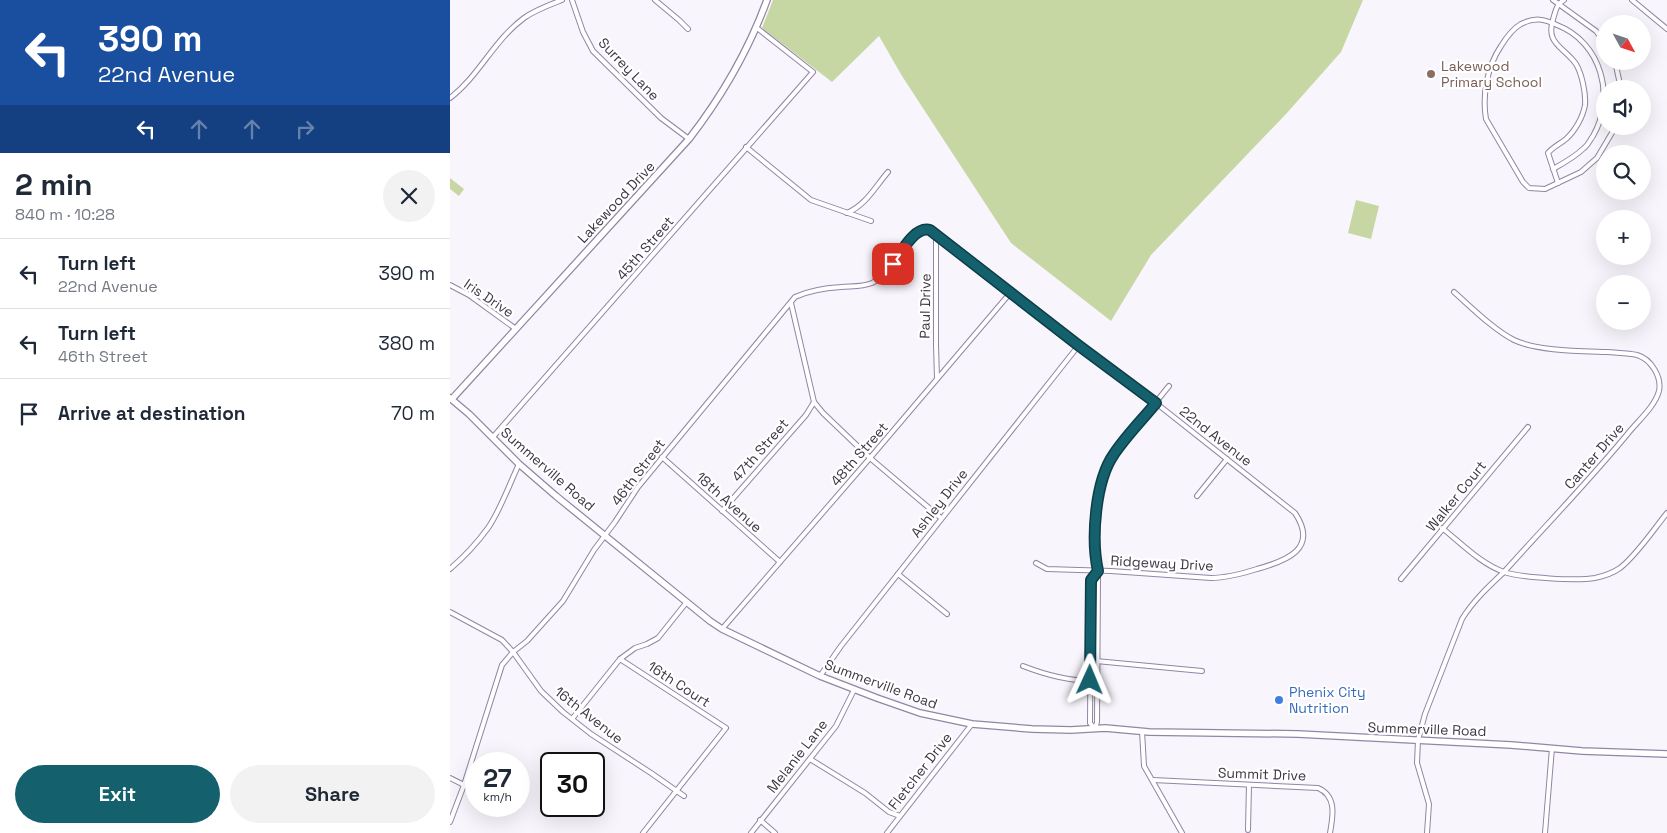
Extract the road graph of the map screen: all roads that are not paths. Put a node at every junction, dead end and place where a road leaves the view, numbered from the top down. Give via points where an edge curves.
1 (562, 0) edge
2 (572, 0) edge
3 (655, 0) edge
4 (767, 0) edge
5 (1553, 0) edge
6 (1564, 0) edge
7 (1632, 0) edge
8 (1558, 3) junction
9 (1552, 22) junction
10 (757, 28) junction
11 (1667, 29) edge
12 (688, 30) dead end
13 (1596, 31) edge
14 (450, 98) edge
15 (1611, 135) edge
16 (689, 139) junction
17 (746, 147) junction
18 (1553, 169) junction
19 (888, 172) dead end
20 (1558, 183) junction
21 (847, 213) junction
22 (871, 221) dead end
23 (936, 233) junction
24 (450, 285) edge
25 (1011, 292) junction
26 (1454, 292) dead end
27 (791, 303) junction
28 (516, 329) junction
29 (1078, 345) junction
30 (938, 380) junction
31 (1169, 386) dead end
32 (451, 398) edge
33 (814, 402) junction
34 (1156, 403) junction
35 (1528, 427) dead end
36 (493, 437) junction
37 (662, 457) junction
38 (870, 458) junction
39 (1226, 459) junction
40 (519, 464) junction
41 (1197, 496) dead end
42 (722, 511) junction
43 (1667, 513) edge
44 (941, 518) junction
45 (1442, 528) junction
46 (606, 536) junction
47 (1304, 536) joint
48 (780, 562) junction
49 (1036, 563) dead end
50 (450, 569) edge
51 (1098, 571) junction
52 (1504, 572) junction
53 (898, 574) junction
54 (1401, 579) dead end
55 (686, 602) junction
56 (450, 612) edge
57 (948, 614) dead end
58 (722, 629) junction
59 (513, 652) junction
60 (620, 659) junction
61 (1091, 661) junction
62 (1098, 661) junction
63 (1023, 666) dead end
64 (1202, 670) dead end
65 (820, 676) junction
66 (1090, 680) junction
67 (1098, 680) junction
68 (854, 690) junction
69 (572, 720) junction
70 (972, 724) junction
71 (1095, 729) junction
72 (1142, 731) junction
73 (1418, 740) junction
74 (1552, 748) junction
75 (1667, 754) edge
76 (810, 759) junction
77 (450, 778) edge
78 (1153, 780) junction
79 (464, 785) junction
80 (1249, 785) junction
81 (676, 792) junction
82 (684, 796) dead end
83 (900, 816) junction
84 (760, 820) junction
85 (450, 822) edge
86 (1248, 830) dead end
87 (644, 833) edge
88 (751, 833) edge
89 (775, 833) edge
90 (887, 833) edge
91 (1182, 833) edge
92 (1330, 833) edge
93 (1427, 833) edge
94 (1546, 833) edge

1 - 14 street via 524,18
2 - 16 street, Surrey Lane via 593,51 661,118
3 - 12 street
4 - 10 main road, Lakewood Drive
5 - 8 street
6 - 8 street
7 - 11 street
8 - 9 street
8 - 13 street
9 - 18 street via 1553,41 1575,64 1582,78 1585,106 1566,139 1548,153
9 - 18 street via 1584,42 1600,68 1604,94 1600,124 1585,147
9 - 20 street via 1542,19 1521,24 1510,33 1489,67 1484,107 1486,119 1529,188 1545,189
10 - 16 main road, Lakewood Drive via 724,90
10 - 17 street, 45th Street via 813,72
15 - 20 street via 1597,158 1581,172
16 - 28 main road, Lakewood Drive
17 - 21 street via 811,200
17 - 36 street, 45th Street
18 - 20 street
19 - 21 street via 857,209
21 - 22 street
23 - 25 street, 22nd Avenue
23 - 27 street, 46th Street via 920,230 893,264 871,284 806,292
23 - 30 street, Paul Drive
24 - 28 street, Iris Drive
25 - 29 street, 22nd Avenue
25 - 30 street, 48th Street
26 - 52 street, Canter Drive via 1513,339 1536,346 1637,355 1658,374 1659,391 1654,402 1601,466
27 - 33 street
27 - 37 street, 46th Street
28 - 32 main road, Lakewood Drive
29 - 34 street, 22nd Avenue
29 - 44 street, Ashley Drive
30 - 38 street, 48th Street
31 - 34 street
32 - 36 main road, Summerville Road
33 - 38 street
33 - 42 street, 47th Street
34 - 39 street, 22nd Avenue
34 - 51 street via 1113,455 1101,482 1096,518 1095,560
35 - 45 street, Walker Court
36 - 40 main road, Summerville Road
37 - 42 street, 18th Avenue
37 - 46 street, 46th Street
38 - 44 street
38 - 48 street, 48th Street
39 - 41 street
39 - 47 street, 22nd Avenue via 1295,513 1302,524
40 - 46 main road, Summerville Road
40 - 50 street via 488,528
42 - 48 street, 18th Avenue
43 - 52 street via 1628,560 1610,573 1593,578 1563,579
44 - 53 street, Ashley Drive
45 - 52 street via 1479,558
45 - 54 street, Walker Court
46 - 55 main road, Summerville Road
46 - 59 street, 46th Street via 563,601
47 - 51 street, Ridgeway Drive via 1300,548 1291,557 1235,576 1211,578
48 - 58 street, 48th Street
49 - 51 street, Ridgeway Drive via 1047,569
51 - 61 street via 1091,580
51 - 62 street
52 - 73 street, Canter Drive via 1462,619
53 - 57 street
53 - 65 street, Ashley Drive
55 - 58 main road, Summerville Road
55 - 60 street via 658,638
56 - 59 street, 16th Avenue via 502,640
58 - 65 main road, Summerville Road
59 - 69 street, 16th Avenue via 542,692
59 - 79 street, 46th Street via 502,665
60 - 69 street
60 - 81 street, 16th Court via 726,728
61 - 62 street
61 - 66 street
62 - 64 street
62 - 67 street
63 - 66 street via 1051,676
65 - 68 main road, Summerville Road
66 - 67 street
66 - 71 street via 1090,723
67 - 71 street
68 - 70 main road, Summerville Road via 920,713
68 - 76 street, Melanie Lane via 836,726
69 - 81 street, 16th Avenue
70 - 71 main road, Summerville Road via 1032,729
70 - 83 street, Fletcher Drive
71 - 72 main road, Summerville Road
72 - 73 main road, Summerville Road
72 - 78 street via 1144,766
73 - 74 main road, Summerville Road
73 - 93 street, Canter Drive via 1417,763 1429,804
74 - 75 main road, Summerville Road
74 - 94 street
76 - 83 street via 889,812
76 - 84 street, Melanie Lane
77 - 79 street
78 - 80 street, Summit Drive
78 - 91 street
79 - 85 street, 46th Street
80 - 86 street
80 - 92 street, Summit Drive via 1306,786 1324,790 1333,806
81 - 82 street, 16th Avenue
81 - 87 street
83 - 90 street, Fletcher Drive
84 - 88 street, Melanie Lane
84 - 89 street

